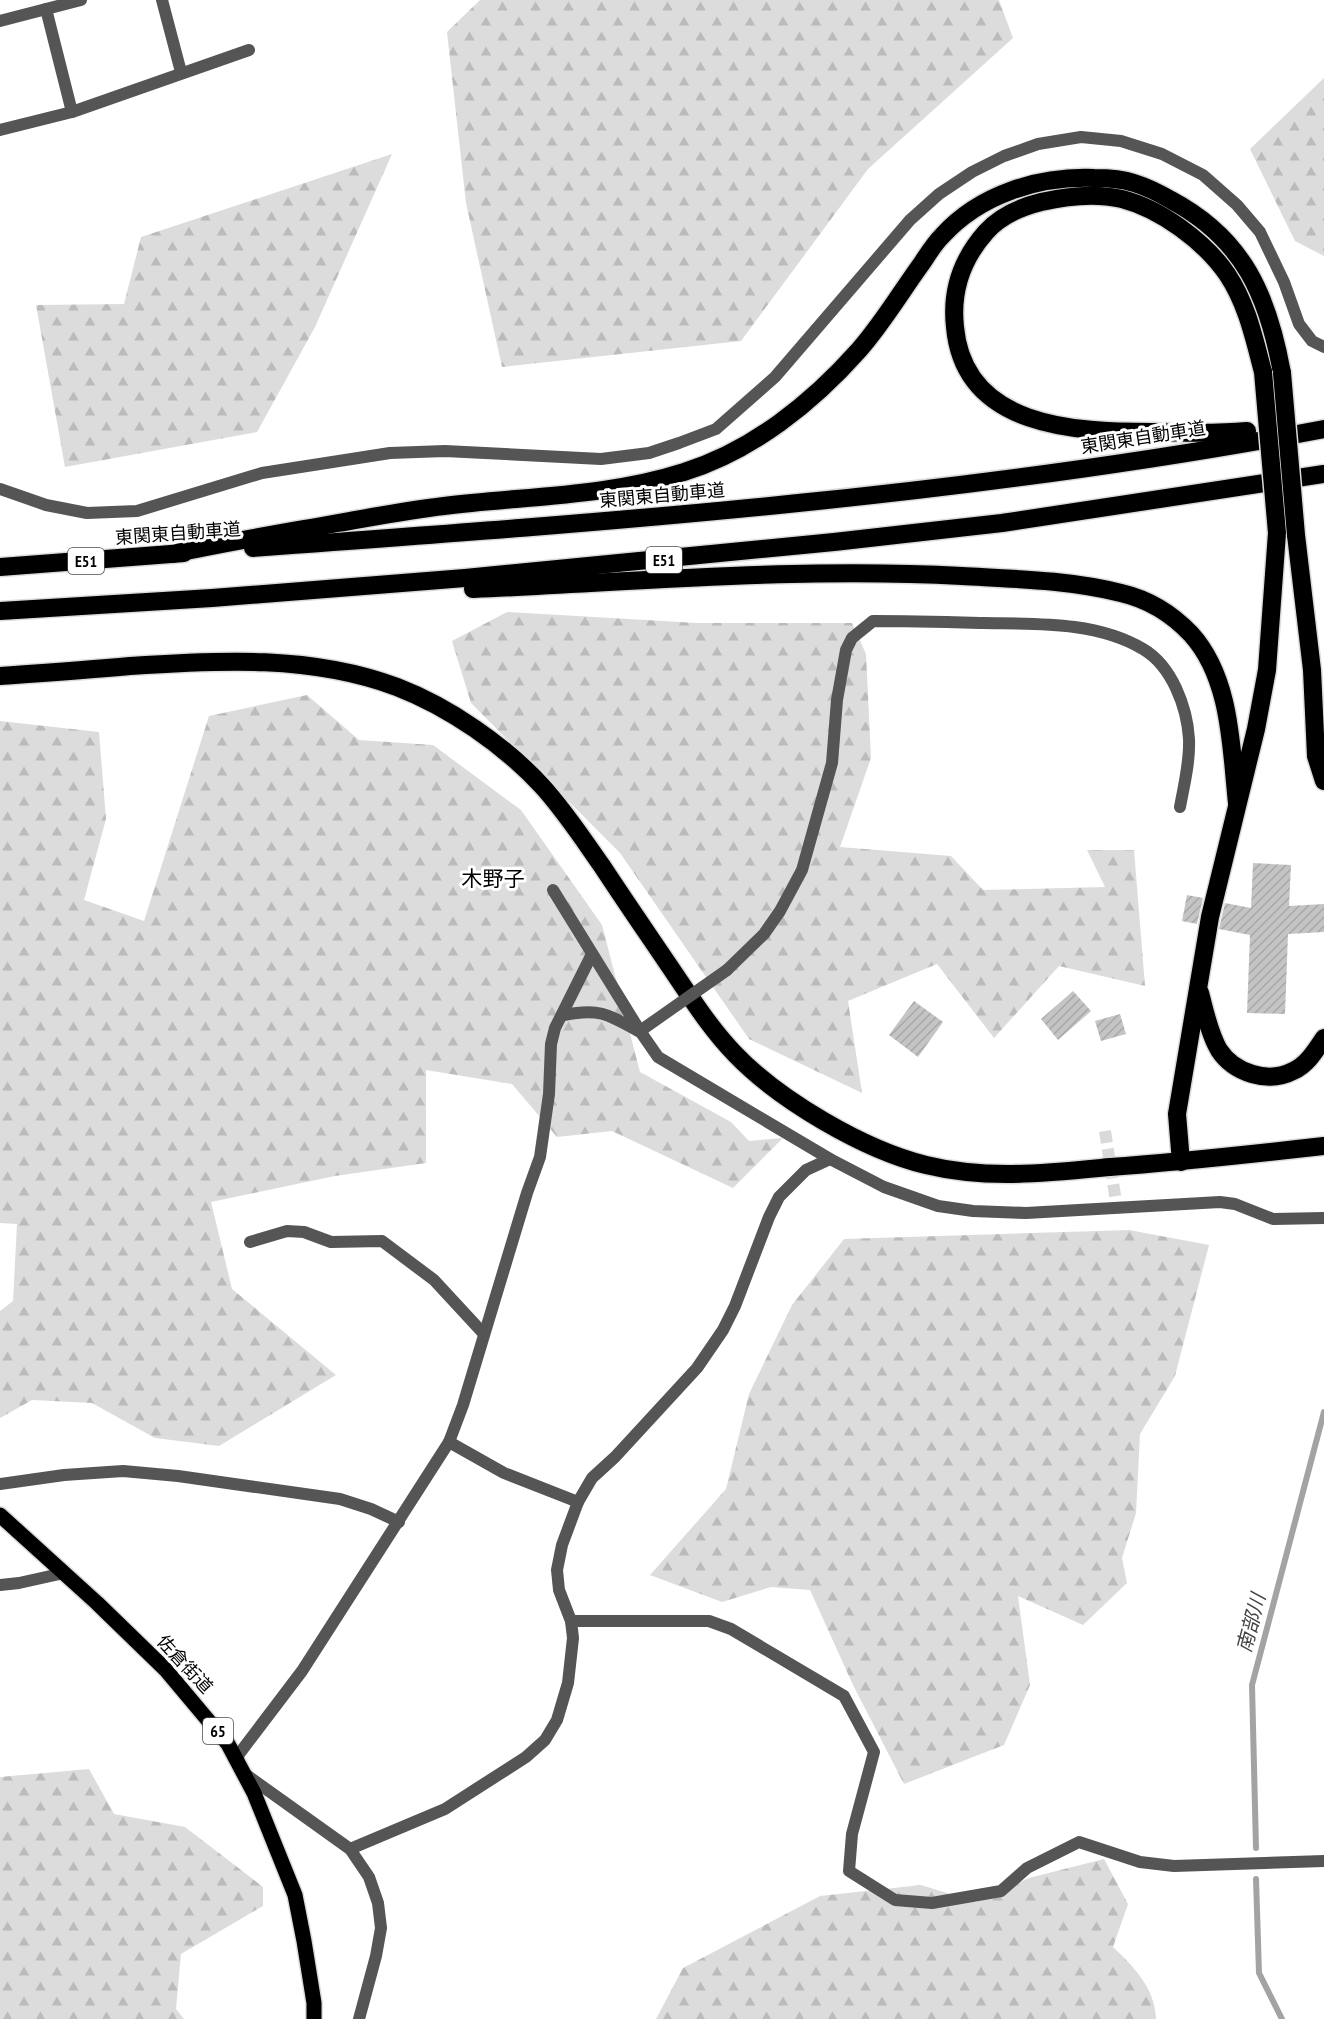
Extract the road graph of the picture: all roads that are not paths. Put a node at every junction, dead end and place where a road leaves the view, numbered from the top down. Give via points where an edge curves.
1 (81, 0) edge
2 (162, 0) edge
3 (46, 9) junction
4 (0, 21) edge
5 (249, 50) dead end
6 (181, 72) junction
7 (72, 112) junction
8 (0, 130) edge
9 (1324, 347) edge
10 (1324, 422) edge
11 (1324, 429) edge
12 (1324, 474) edge
13 (0, 489) edge
14 (172, 554) junction
15 (0, 567) edge
16 (212, 598) junction
17 (0, 611) edge
18 (0, 676) edge
19 (1324, 781) edge
20 (1237, 803) junction
21 (1180, 807) dead end
22 (553, 891) dead end
23 (592, 954) junction
24 (1198, 988) junction
25 (564, 1015) junction
26 (639, 1031) junction
27 (1324, 1038) edge
28 (1324, 1146) edge
29 (830, 1159) junction
30 (1181, 1161) junction
31 (1324, 1218) edge
32 (250, 1242) dead end
33 (483, 1333) junction
34 (449, 1442) junction
35 (0, 1484) edge
36 (578, 1502) junction
37 (0, 1515) edge
38 (399, 1522) junction
39 (64, 1573) junction
40 (0, 1585) edge
41 (571, 1621) junction
42 (236, 1758) junction
43 (244, 1773) junction
44 (350, 1849) junction
45 (1324, 1861) edge
46 (314, 2019) edge
47 (359, 2019) edge

1 - 3 street
2 - 6 street
3 - 4 street
3 - 7 street
5 - 6 street
6 - 7 street
7 - 8 street
9 - 13 street via 1312,341 1299,324 1260,232 1203,175 1162,154 1121,141 1081,137 1038,144 1004,156 939,194 910,220 775,377 716,429 649,453 601,459 445,451 390,453 262,473 137,511 87,513 46,505
10 - 20 highway, bridge via 1225,433 1104,432 1047,424 1023,416 985,391 960,352 953,307 955,290 969,255 1000,220 1014,212 1056,198 1123,199 1181,228 1213,256 1242,304 1263,372 1277,533 1267,670
11 - 14 highway, 東関東自動車道 / E51 via 1132,461 826,500 639,519
12 - 16 highway, E51 via 1002,523 834,542
14 - 15 highway, 東関東自動車道 / E51
14 - 19 highway, bridge via 445,506 615,488 684,472 765,433 811,398 862,347 942,235 968,214 1005,192 1068,177 1132,182 1184,206 1210,225 1233,249 1263,298 1282,374 1312,670 1316,756
16 - 17 highway, E51
16 - 20 highway via 902,572 1039,580 1121,593 1172,616 1210,661 1223,699
18 - 30 highway via 203,661 271,662 339,670 397,687 453,714 506,752 543,787 582,837 703,1015 736,1055 799,1105 835,1127 924,1165 968,1172 1020,1175
20 - 24 highway
21 - 26 street, bridge via 1188,763 1185,714 1174,684 1145,650 1092,630 1036,624 873,621 852,639 846,650 832,763 802,870 780,911 764,934 727,970
22 - 23 street
23 - 25 street
23 - 26 street
24 - 27 highway via 1218,1048 1244,1071 1268,1076 1293,1072
24 - 30 highway via 1177,1114
25 - 26 street via 600,1012
25 - 33 street via 551,1044 540,1157
26 - 29 street via 658,1057
28 - 30 highway
29 - 31 street via 911,1197 973,1211 1026,1213 1220,1202 1273,1219
29 - 36 street via 806,1170 779,1197 723,1330 697,1368 592,1478
32 - 33 street via 287,1232 304,1232 331,1242 382,1241 434,1280
33 - 34 street
34 - 36 street via 504,1473
34 - 38 street
35 - 38 street via 64,1475 134,1472 190,1477 340,1499
36 - 41 street via 557,1570 559,1590
37 - 39 main road, 佐倉街道 / 65
38 - 42 street via 303,1671
39 - 40 street
39 - 42 main road, 佐倉街道 / 65 via 165,1669
41 - 44 street via 568,1683 557,1720 545,1740 526,1757 445,1809
41 - 45 street via 709,1621 731,1629 844,1696 874,1752 852,1834 849,1871 895,1900 932,1904 1001,1891 1027,1868 1079,1842 1140,1862 1174,1866
42 - 43 main road, 佐倉街道 / 65
43 - 44 street
43 - 46 main road, 佐倉街道 / 65 via 295,1895
44 - 47 street via 369,1877 378,1902 381,1928

